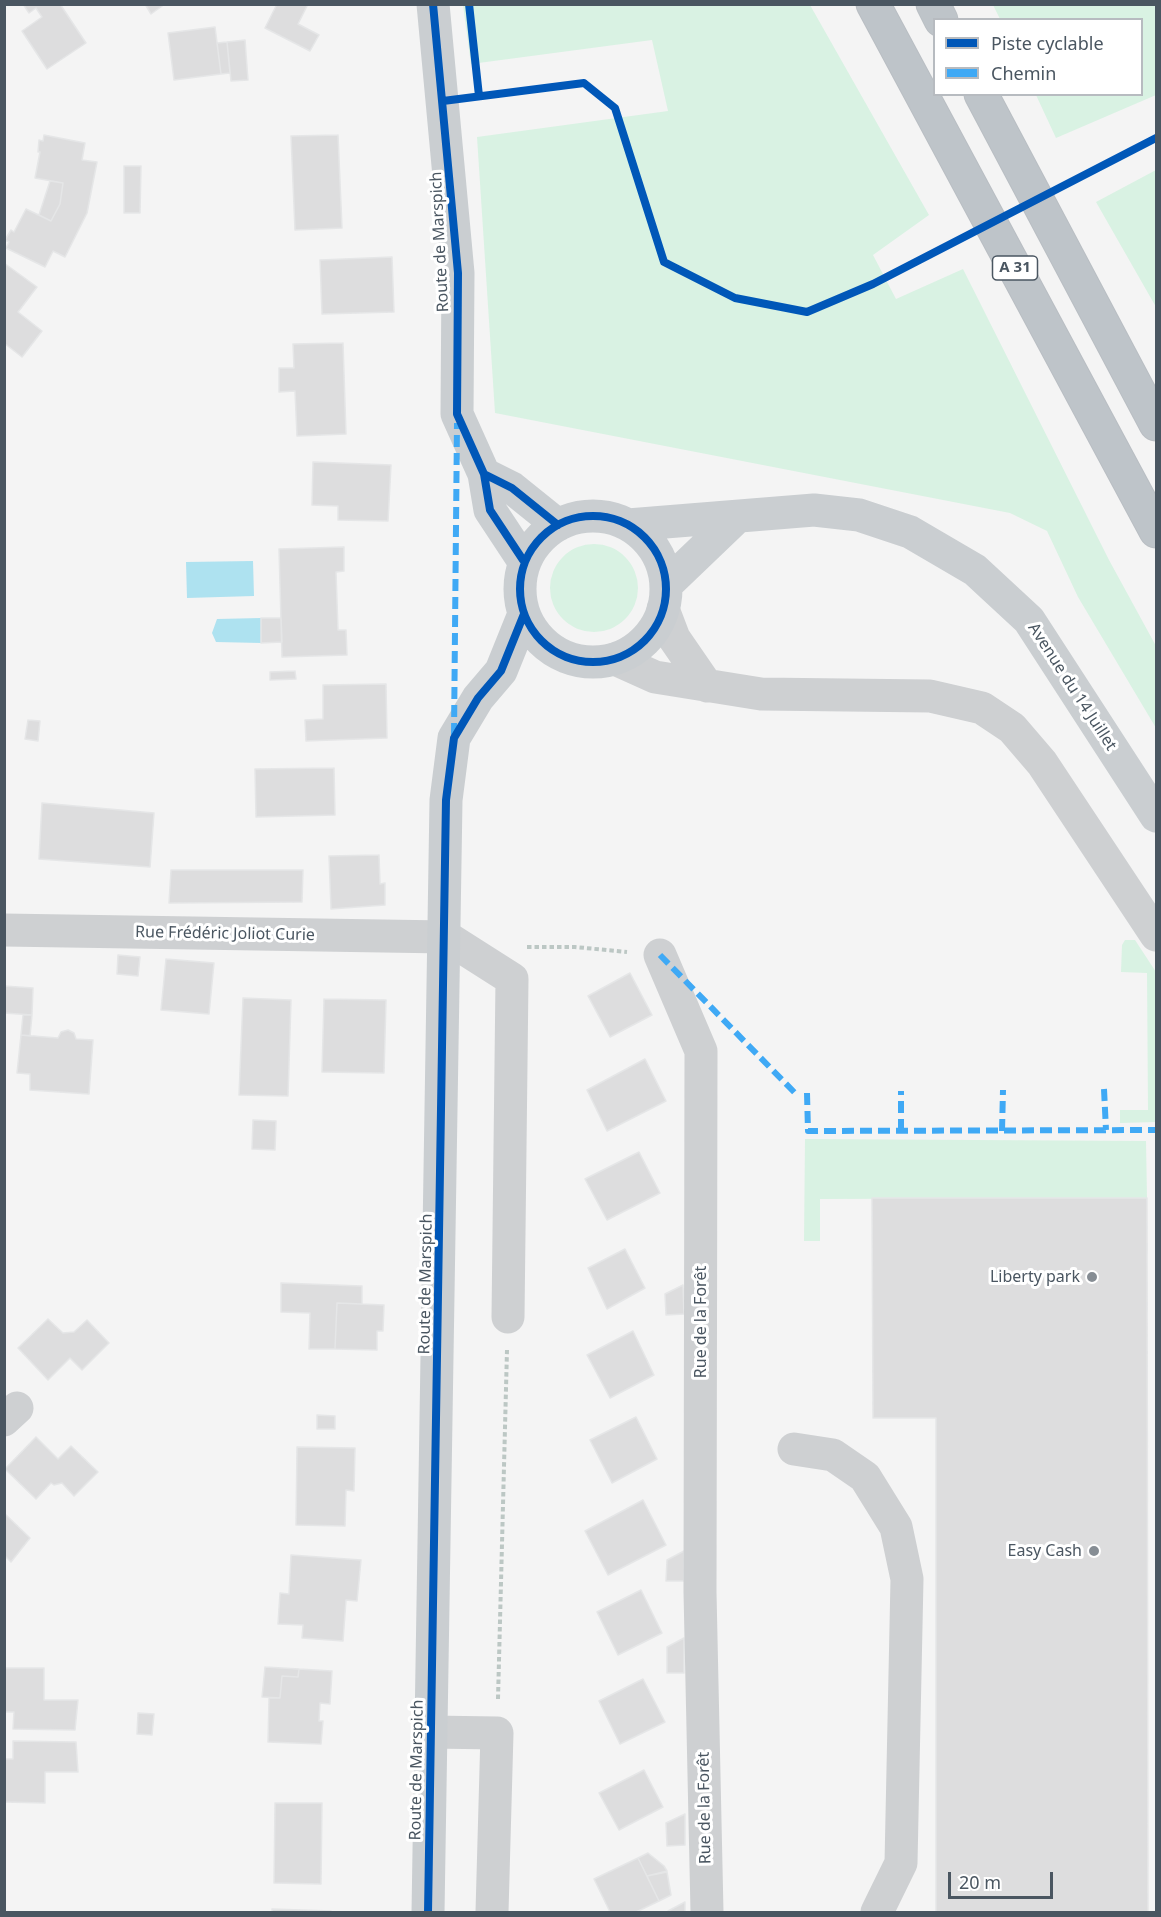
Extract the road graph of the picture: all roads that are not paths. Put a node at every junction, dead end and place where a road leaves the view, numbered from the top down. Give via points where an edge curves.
1 (433, 4) edge
2 (873, 4) edge
3 (933, 4) edge
4 (939, 18) edge
5 (982, 96) edge
6 (1156, 424) edge
7 (484, 474) junction
8 (737, 518) junction
9 (558, 525) junction
10 (628, 525) junction
11 (1156, 531) edge
12 (523, 560) junction
13 (665, 597) junction
14 (524, 614) junction
15 (549, 648) junction
16 (615, 659) junction
17 (501, 671) junction
18 (707, 686) junction
19 (1156, 816) edge
20 (4, 930) edge
21 (1156, 935) edge
22 (446, 937) junction
23 (660, 955) road end
24 (508, 1317) road end
25 (794, 1449) dead end
26 (431, 1732) junction
27 (428, 1912) edge
28 (492, 1912) edge
29 (707, 1912) edge
30 (877, 1912) edge

1 - 7 main road, Route de Marspich via 458,273 458,414
2 - 11 highway, A 31
3 - 4 highway
5 - 6 highway
7 - 9 main road via 512,488
7 - 12 main road, Route de Marspich via 490,510
8 - 10 main road, Avenue du 14 Juillet
8 - 13 main road
8 - 19 main road, Avenue du 14 Juillet via 814,510 859,515 910,532 975,570 1029,620
9 - 10 main road via 581,517 606,517
9 - 12 main road
10 - 13 main road via 648,541 661,561
12 - 14 main road via 520,594
13 - 16 main road via 654,631 636,648
13 - 18 street via 674,638
14 - 15 main road via 534,633
14 - 17 main road
15 - 16 main road via 569,659 592,663
15 - 17 main road
16 - 18 street via 654,677
17 - 22 main road, Route de Marspich via 478,698 454,738 446,800
18 - 21 street via 796,697 930,696 982,708 1012,728 1042,762
20 - 22 street, Rue Frédéric Joliot Curie
22 - 24 street via 512,978
22 - 26 main road, Route de Marspich
23 - 29 street, Rue de la Forêt via 701,1051 700,1592
25 - 30 street via 833,1455 865,1477 896,1527 907,1579 901,1863
26 - 27 main road, Route de Marspich
26 - 28 street via 497,1733

